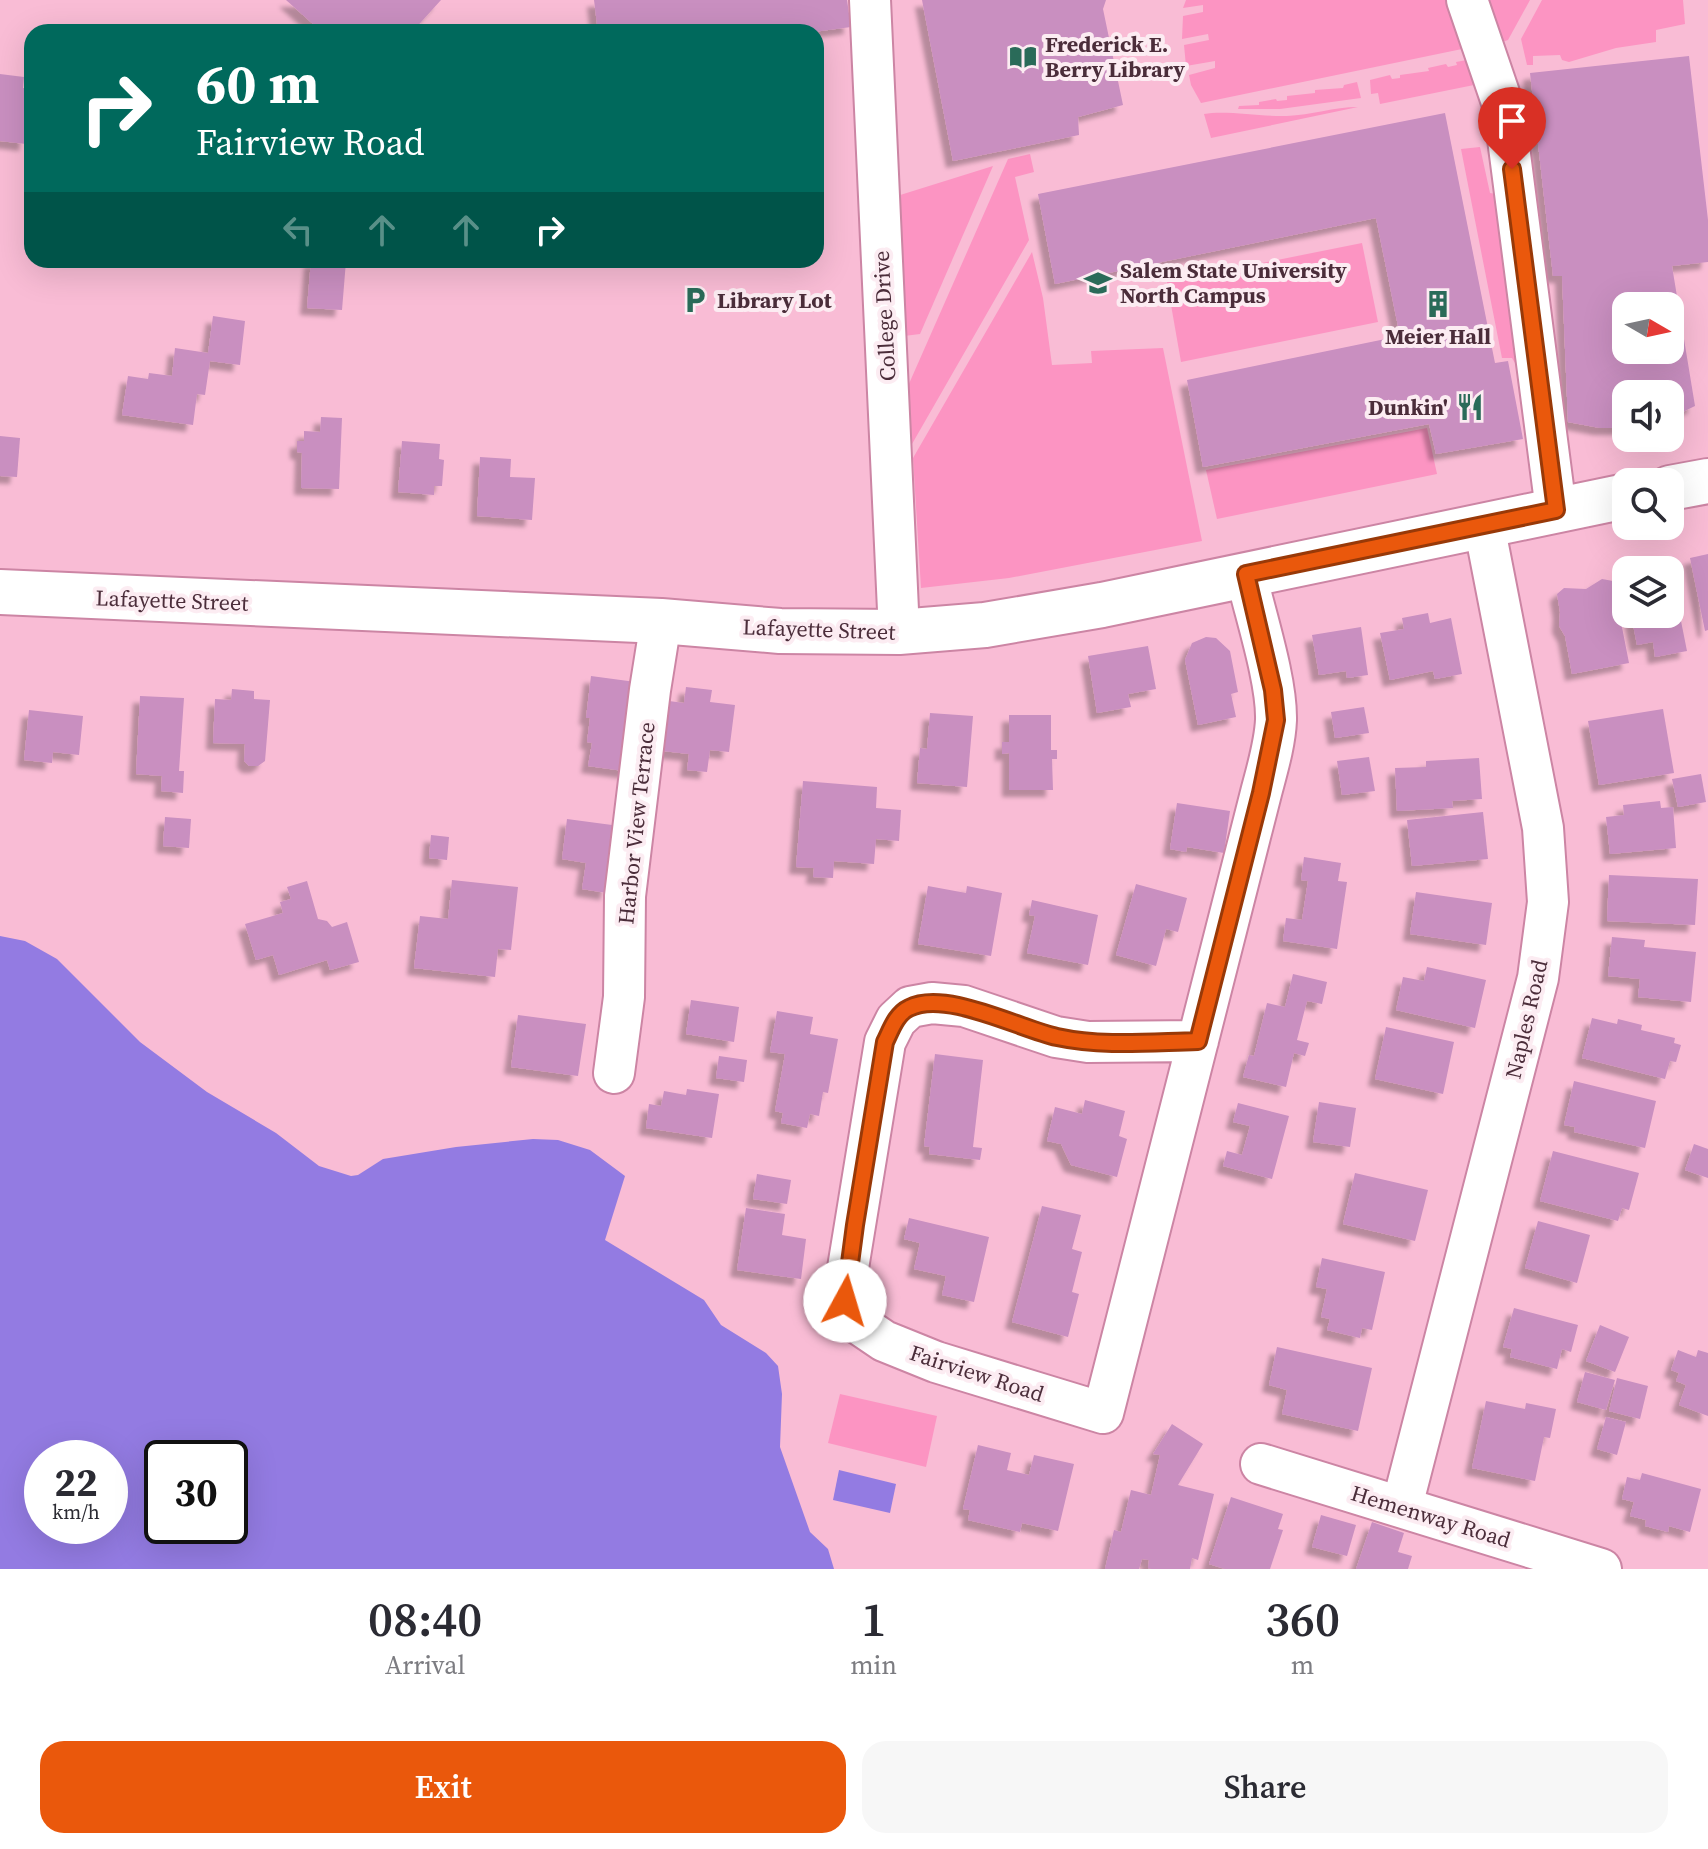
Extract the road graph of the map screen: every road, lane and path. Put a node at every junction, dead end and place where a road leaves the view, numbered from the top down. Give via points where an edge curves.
1 (870, 0) edge
2 (1467, 0) edge
3 (1708, 481) edge
4 (1684, 485) edge
5 (1612, 499) edge
6 (1556, 510) junction
7 (1484, 525) junction
8 (1246, 574) junction
9 (0, 592) edge
10 (661, 621) junction
11 (899, 632) junction
12 (1198, 1041) junction
13 (614, 1073) dead end
14 (1261, 1464) dead end
15 (1402, 1506) junction
16 (1601, 1569) edge

1 - 11 street, College Drive
2 - 6 street via 1504,108
3 - 4 main road
5 - 6 main road, Lafayette Street
6 - 7 main road, Lafayette Street
7 - 8 main road, Lafayette Street
7 - 15 street, Naples Road via 1543,828 1548,902 1538,978
8 - 11 main road, Lafayette Street via 985,625
8 - 12 street, Fairview Road via 1276,720
9 - 10 main road, Lafayette Street
10 - 11 main road, Lafayette Street via 780,631
10 - 13 street, Harbor View Terrace via 625,896 625,983
12 - 12 street, Fairview Road via 1103,1413 936,1362 884,1341 853,1320 845,1301 847,1274 885,1042 910,1007 964,1006 1056,1037 1088,1042
14 - 15 street, Hemenway Road
15 - 16 street, Hemenway Road

